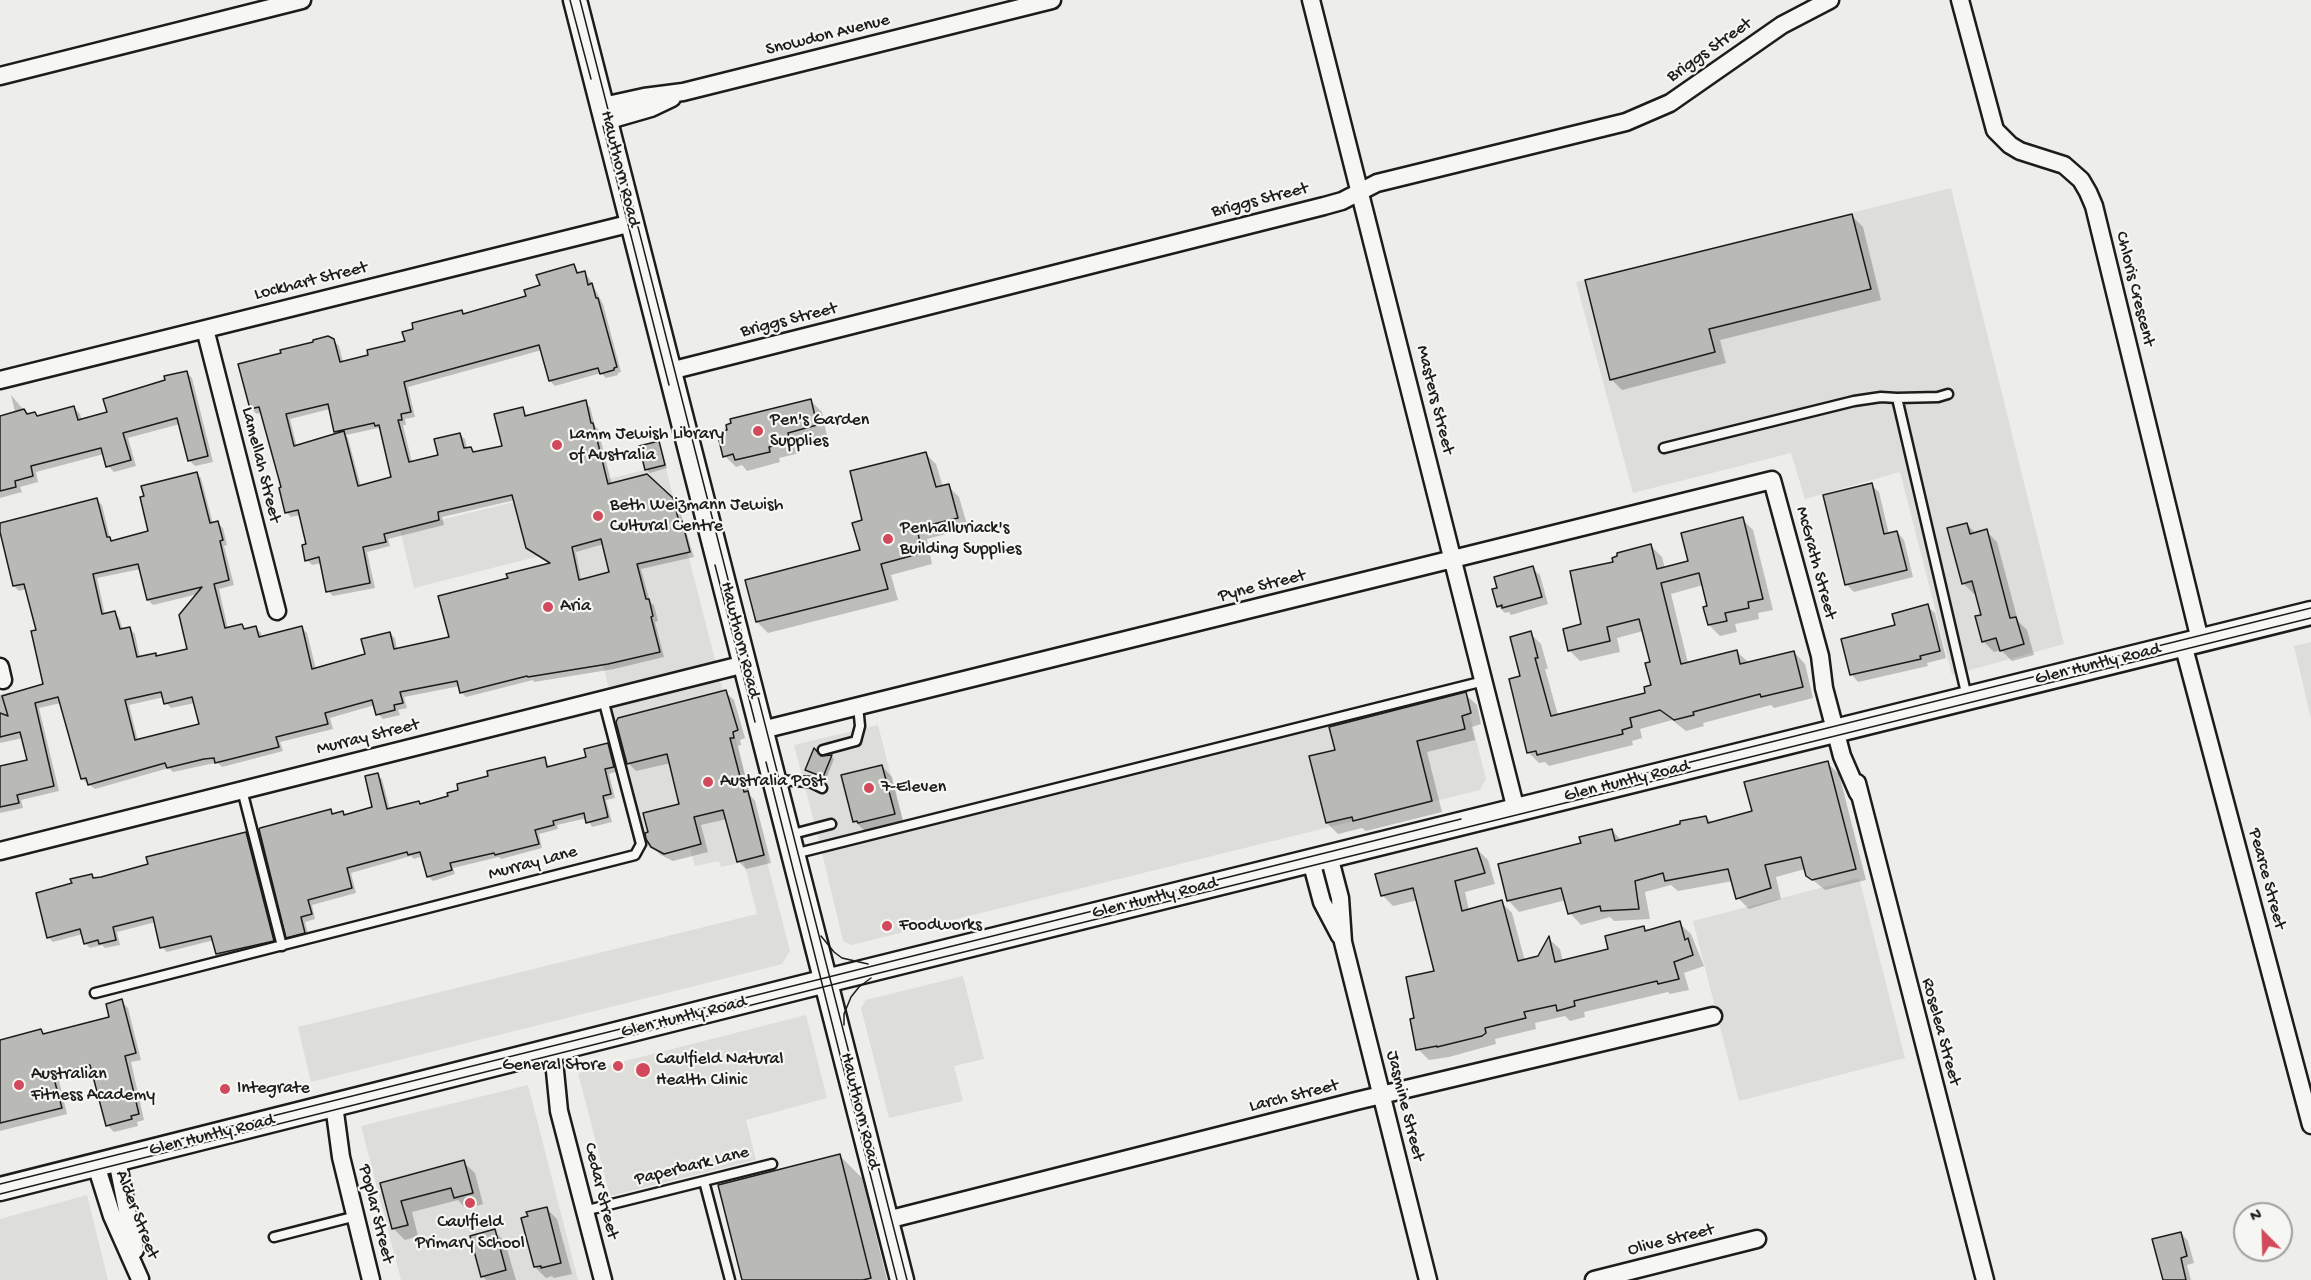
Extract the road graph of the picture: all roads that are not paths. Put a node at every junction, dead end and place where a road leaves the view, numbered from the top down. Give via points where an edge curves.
1 (302, 0) edge
2 (575, 0) edge
3 (1052, 0) edge
4 (1311, 0) edge
5 (1830, 0) edge
6 (1960, 0) edge
7 (0, 76) edge
8 (605, 114) junction
9 (1361, 191) junction
10 (632, 223) junction
11 (205, 329) junction
12 (670, 371) junction
13 (0, 380) edge
14 (1948, 394) dead end
15 (1897, 398) junction
16 (1664, 448) dead end
17 (1772, 480) joint
18 (1454, 559) junction
19 (277, 611) dead end
20 (2311, 613) edge
21 (2192, 642) junction
22 (745, 664) junction
23 (1484, 681) junction
24 (1967, 697) junction
25 (603, 699) junction
26 (858, 706) junction
27 (1841, 729) junction
28 (762, 730) junction
29 (823, 750) dead end
30 (775, 779) junction
31 (822, 788) dead end
32 (242, 789) junction
33 (1516, 810) junction
34 (831, 824) dead end
35 (791, 844) junction
36 (0, 851) edge
37 (1320, 858) junction
38 (282, 946) junction
39 (826, 982) junction
40 (95, 993) dead end
41 (1713, 1016) dead end
42 (544, 1053) junction
43 (1382, 1096) junction
44 (327, 1107) junction
45 (2311, 1125) edge
46 (106, 1162) junction
47 (772, 1164) dead end
48 (704, 1181) junction
49 (0, 1189) edge
50 (584, 1211) junction
51 (356, 1216) junction
52 (887, 1220) junction
53 (274, 1237) dead end
54 (1757, 1239) dead end
55 (140, 1280) edge
56 (371, 1280) edge
57 (603, 1280) edge
58 (730, 1280) edge
59 (902, 1280) edge
60 (1428, 1280) edge
61 (1594, 1280) edge
62 (1984, 1280) edge

1 - 7 street
2 - 8 street, Hawthorn Road
3 - 8 street, Snowdon Avenue via 683,92 651,108
4 - 9 street, Masters Street
5 - 9 street, Briggs Street via 1782,25 1670,103 1626,122 1377,183
6 - 21 street, Chloris Crescent via 1995,130 2020,151 2073,171 2094,206
8 - 10 street, Hawthorn Road
9 - 12 street, Briggs Street via 1342,201
9 - 18 street, Masters Street
10 - 11 street, Lockhart Street
10 - 12 street, Hawthorn Road
11 - 13 street, Lockhart Street
11 - 19 street, Lamellah Street
12 - 22 street, Hawthorn Road
14 - 15 lane
15 - 16 lane via 1854,401
15 - 24 lane
17 - 18 street, Pyne Street
17 - 27 street, McGrath Street via 1820,656 1824,688
18 - 23 street, Masters Street
18 - 26 street, Pyne Street
20 - 21 street, Glen Huntly Road
21 - 24 street, Glen Huntly Road
21 - 45 street, Pearce Street
22 - 25 street, Murray Street
22 - 28 street, Hawthorn Road
23 - 33 street, Masters Street
23 - 35 lane
24 - 27 street, Glen Huntly Road
25 - 32 street, Murray Street
25 - 38 lane, Murray Lane via 641,844 635,855
26 - 28 street, Pyne Street
26 - 29 lane via 860,726 856,741
27 - 33 street, Glen Huntly Road
27 - 62 street, Roselea Street via 1842,756 1858,793
28 - 30 street, Hawthorn Road
30 - 31 lane via 811,778
30 - 35 street, Hawthorn Road
32 - 36 street, Murray Street
32 - 38 lane
33 - 37 street, Glen Huntly Road
34 - 35 lane
35 - 39 street, Hawthorn Road
37 - 39 street, Glen Huntly Road
37 - 43 street, Jasmine Street via 1322,902 1343,942
38 - 40 lane, Murray Lane
39 - 42 street, Glen Huntly Road
39 - 52 street, Hawthorn Road
41 - 43 street, Larch Street
42 - 44 street, Glen Huntly Road
42 - 50 street, Cedar Street
43 - 52 street, Larch Street
43 - 60 street, Jasmine Street
44 - 46 street, Glen Huntly Road
44 - 51 street, Poplar Street
46 - 49 street, Glen Huntly Road
46 - 55 street, Alder Street via 112,1216
47 - 48 lane, Paperbark Lane
48 - 50 lane, Paperbark Lane
48 - 58 lane
50 - 57 street, Cedar Street
51 - 53 lane
51 - 56 street, Poplar Street
52 - 59 street, Hawthorn Road
54 - 61 street, Olive Street

